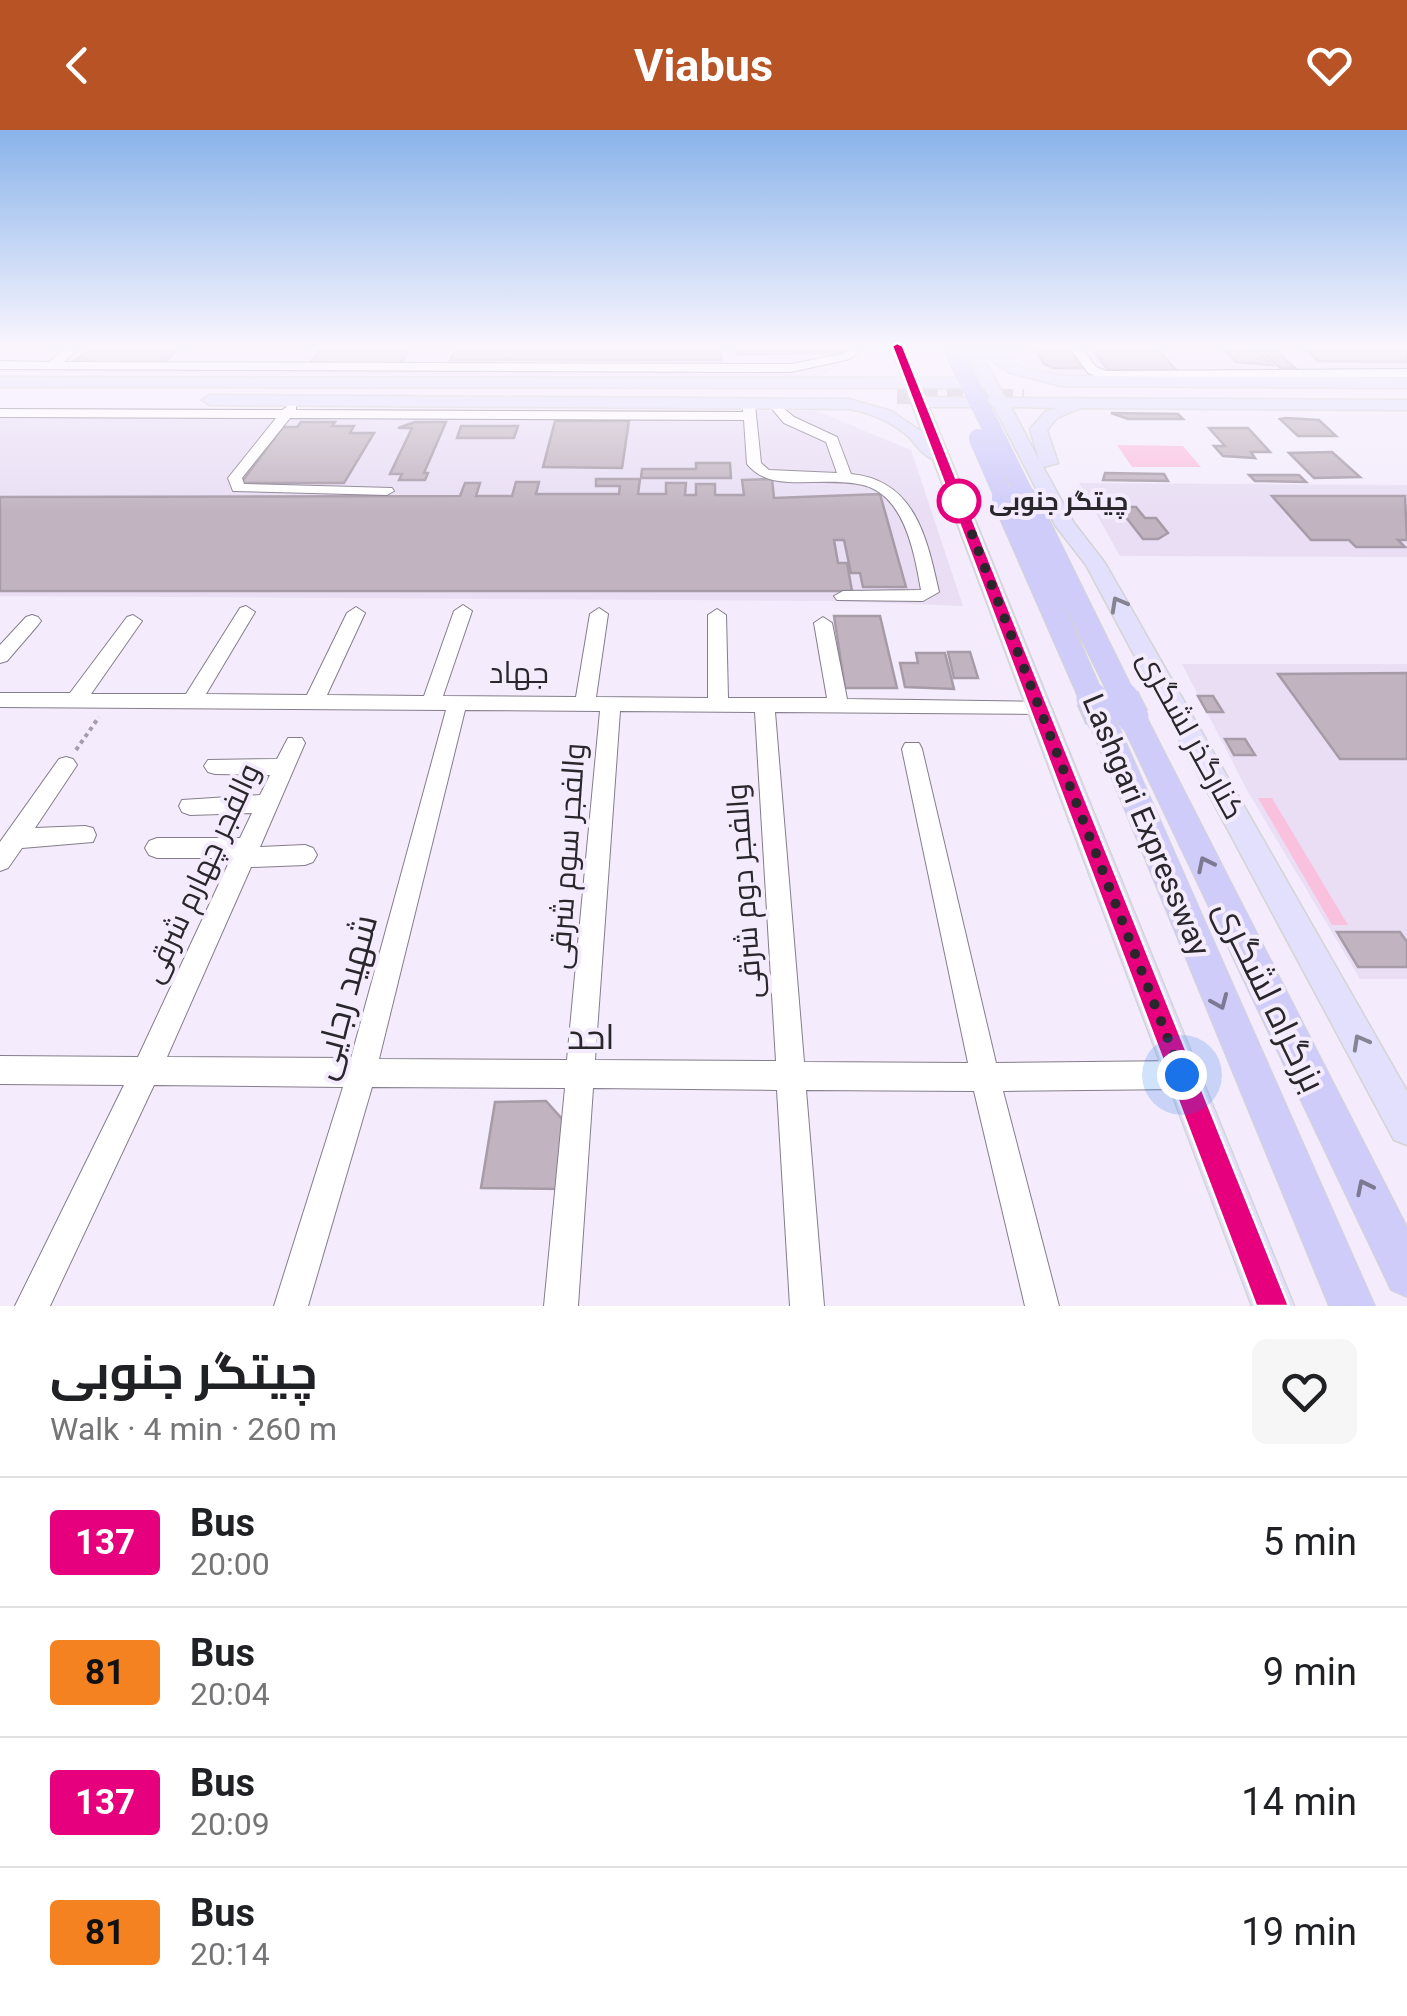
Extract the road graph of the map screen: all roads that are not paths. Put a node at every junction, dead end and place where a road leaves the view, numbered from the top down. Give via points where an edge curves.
1 (200, 401) edge
2 (911, 401) edge
3 (961, 401) edge
4 (975, 401) edge
5 (983, 401) edge
6 (1407, 401) edge
7 (772, 403) junction
8 (1002, 403) junction
9 (1102, 404) junction
10 (290, 409) junction
11 (750, 409) junction
12 (0, 413) edge
13 (845, 476) junction
14 (951, 480) junction
15 (387, 491) dead end
16 (1065, 525) junction
17 (969, 527) junction
18 (1096, 563) junction
19 (843, 596) dead end
20 (464, 611) dead end
21 (246, 612) dead end
22 (356, 613) dead end
23 (598, 614) dead end
24 (717, 615) dead end
25 (32, 621) dead end
26 (133, 621) dead end
27 (824, 623) dead end
28 (0, 656) edge
29 (0, 700) edge
30 (76, 700) junction
31 (192, 701) junction
32 (314, 702) junction
33 (584, 703) junction
34 (611, 703) junction
35 (444, 704) junction
36 (718, 704) junction
37 (764, 704) junction
38 (838, 704) junction
39 (1039, 707) junction
40 (1117, 718) junction
41 (296, 743) dead end
42 (912, 749) dead end
43 (66, 764) road end
44 (215, 766) dead end
45 (285, 767) junction
46 (268, 804) junction
47 (190, 806) dead end
48 (85, 835) dead end
49 (15, 839) junction
50 (158, 848) dead end
51 (245, 852) junction
52 (305, 855) dead end
53 (0, 861) edge
54 (0, 1070) edge
55 (146, 1071) junction
56 (361, 1074) junction
57 (583, 1074) junction
58 (788, 1074) junction
59 (1182, 1075) junction
60 (985, 1077) junction
61 (1407, 1127) edge
62 (1407, 1274) edge
63 (32, 1306) edge
64 (291, 1306) edge
65 (561, 1306) edge
66 (807, 1306) edge
67 (1042, 1306) edge
68 (1273, 1306) edge
69 (1352, 1306) edge

1 - 10 main road
2 - 14 main road
3 - 40 highway, Lashgari Expressway, bridge
4 - 40 highway, Lashgari Expressway, bridge
5 - 8 main road
6 - 9 main road
7 - 11 main road
7 - 13 street via 789,420 832,440
7 - 14 main road via 849,404 886,414 916,434
8 - 9 main road
8 - 16 main road, کنارگذر لشگری
9 - 18 main road via 1059,410 1038,429
10 - 11 main road
10 - 12 street
10 - 15 street via 235,478 238,488
11 - 13 street via 758,471
13 - 19 street via 882,485 900,502 930,592
14 - 17 main road
16 - 17 main road via 1038,494 999,423 979,413 946,413 940,420 967,493
16 - 18 main road, کنارگذر لشگری
17 - 39 main road
61 -> 18 main road, کنارگذر لشگری
20 - 35 street, شهید رجایی
21 - 31 street
22 - 32 street
23 - 33 street
24 - 36 street
25 - 28 street
26 - 30 street
27 - 38 street
29 - 30 street, جهاد
30 - 31 street, جهاد
31 - 32 street, جهاد
32 - 35 street, جهاد
33 - 34 street, جهاد
33 - 35 street, جهاد
34 - 36 street, جهاد
34 - 57 street, والفجر سوم شرقی
35 - 56 street, شهید رجایی
36 - 37 street, جهاد
37 - 38 street, جهاد
37 - 58 street, والفجر دوم شرقی
38 - 39 street, جهاد
39 - 59 main road
62 -> 40 highway, بزرگراه لشگری
40 -> 69 highway, Lashgari Expressway
41 - 45 street, والفجر چهارم شرقی
42 - 60 street
43 - 49 street
44 - 45 street
45 - 46 street, والفجر چهارم شرقی
46 - 47 street
46 - 51 street, والفجر چهارم شرقی
48 - 49 street
49 - 53 street
50 - 51 street
51 - 52 street
51 - 55 street, والفجر چهارم شرقی
54 - 55 street, احد
55 - 56 street, احد
55 - 63 street, والفجر چهارم شرقی
56 - 57 street, احد
56 - 64 street, شهید رجایی
57 - 58 street, احد
57 - 65 street, والفجر سوم شرقی
58 - 60 street, احد
58 - 66 street, والفجر دوم شرقی
59 - 60 street, احد
59 - 68 main road
60 - 67 street

